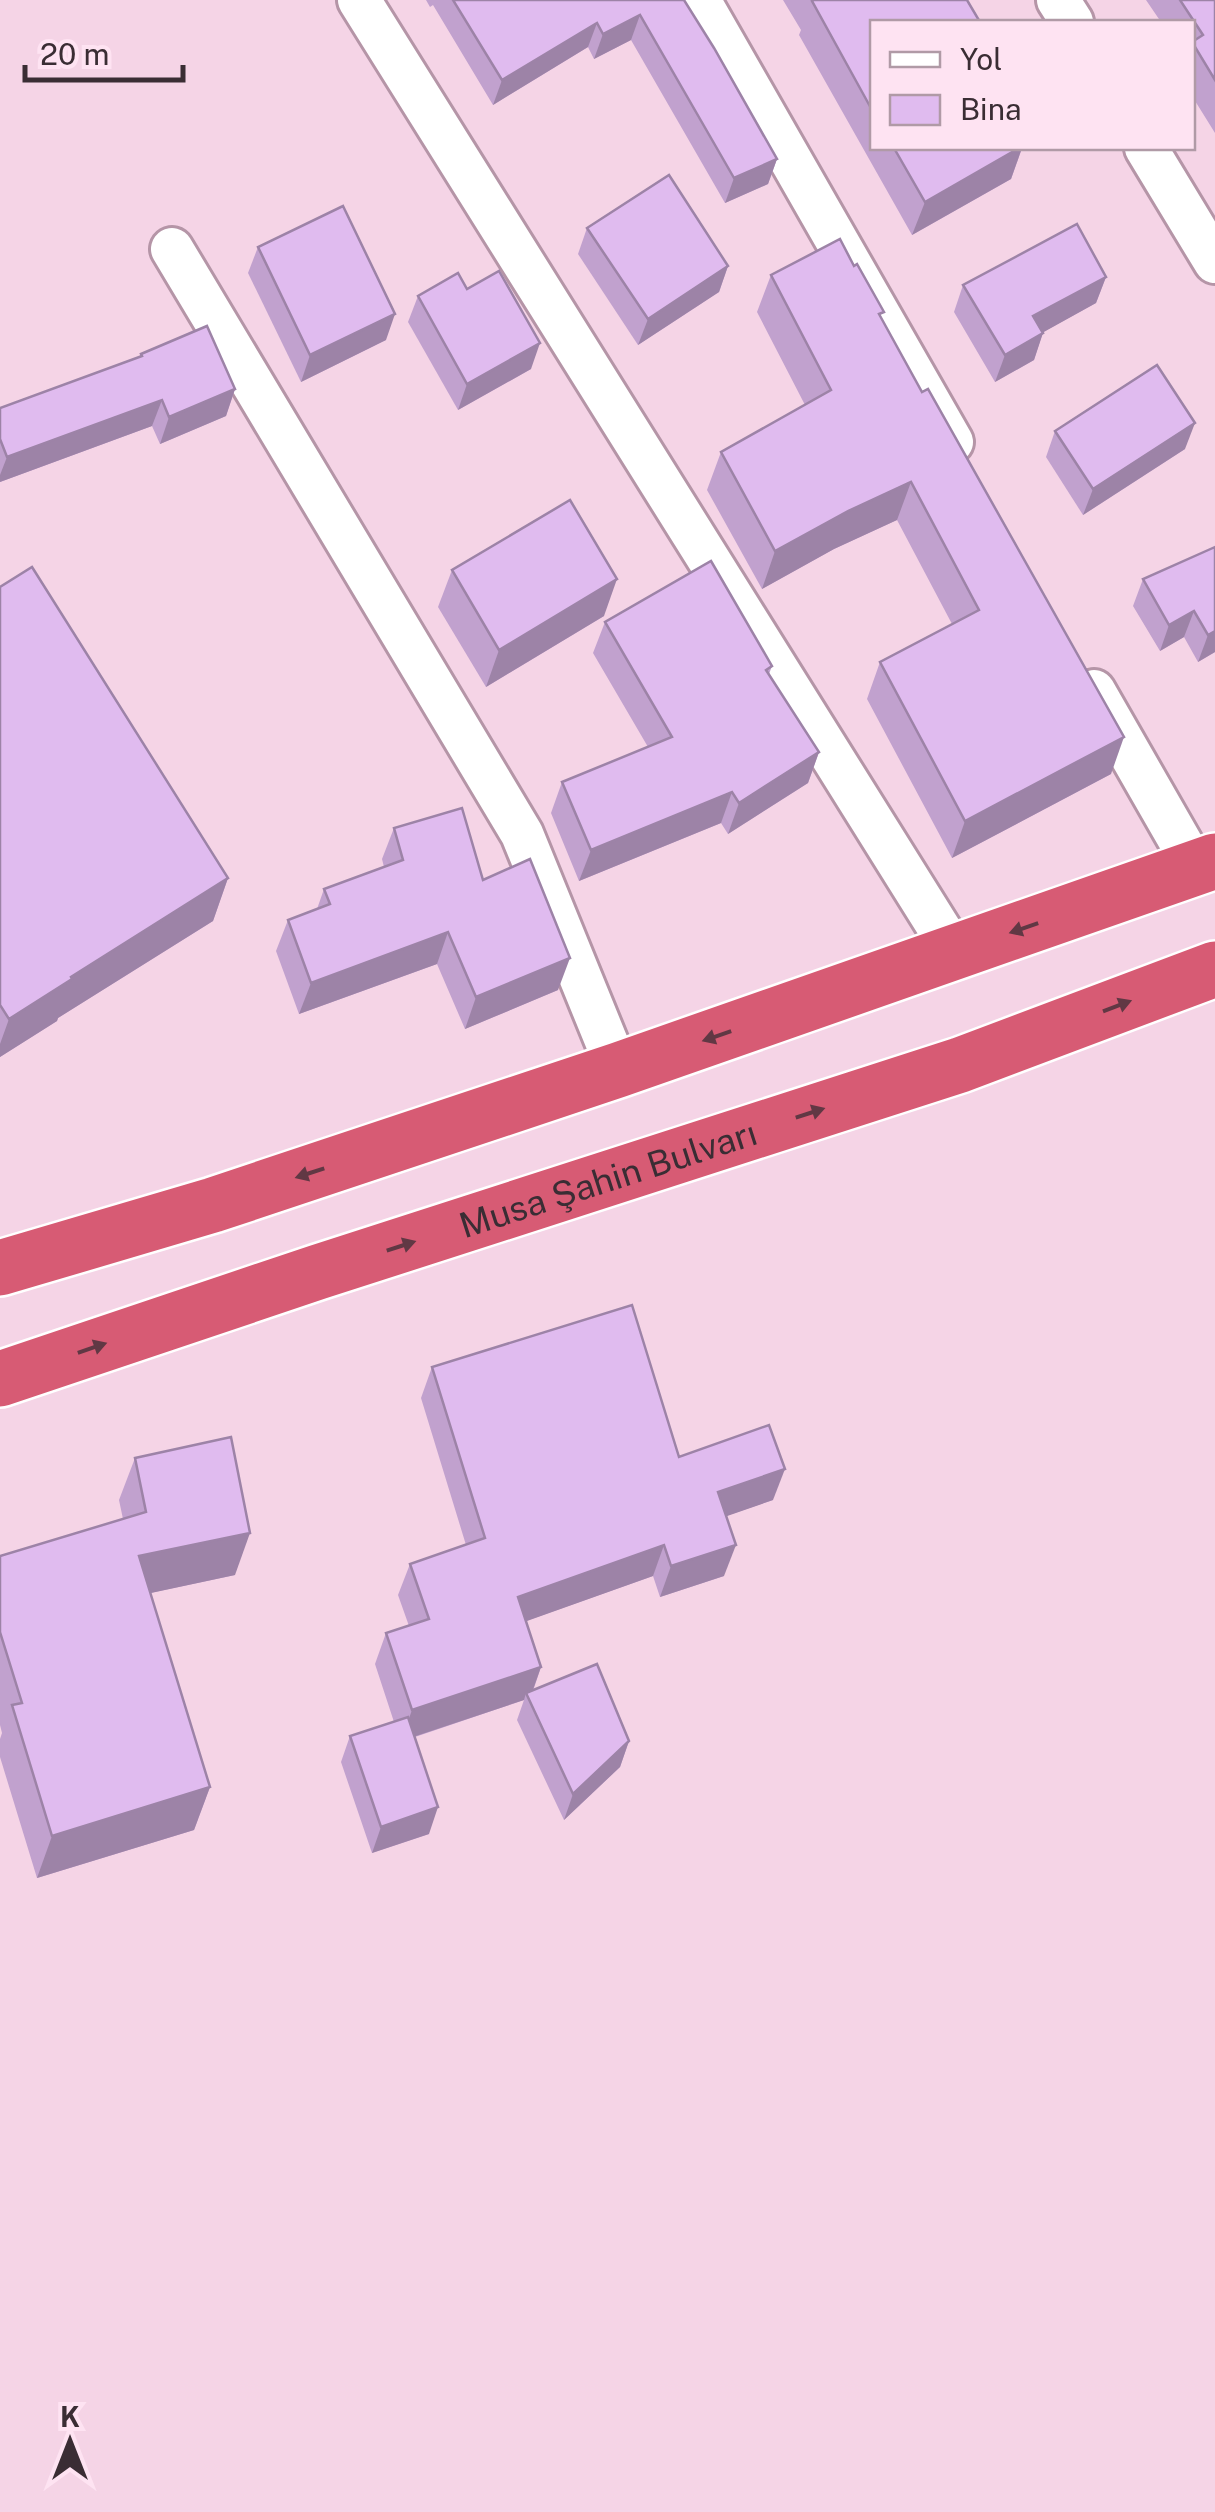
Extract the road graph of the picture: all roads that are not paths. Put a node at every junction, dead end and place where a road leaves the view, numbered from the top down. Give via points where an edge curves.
1 (359, 0) edge
2 (699, 0) edge
3 (1147, 150) edge
4 (172, 250) dead end
5 (1215, 262) edge
6 (972, 477) edge
7 (1079, 664) edge
8 (1205, 865) edge
9 (954, 952) junction
10 (1215, 969) edge
11 (618, 1070) junction
12 (0, 1268) edge
13 (0, 1379) edge

1 - 9 street
2 - 6 street
3 - 5 street
4 - 11 street via 522,834
7 - 8 street
8 -> 9 highway
9 -> 11 highway
13 -> 10 highway, Musa Şahin Bulvarı via 960,1065
11 -> 12 highway

